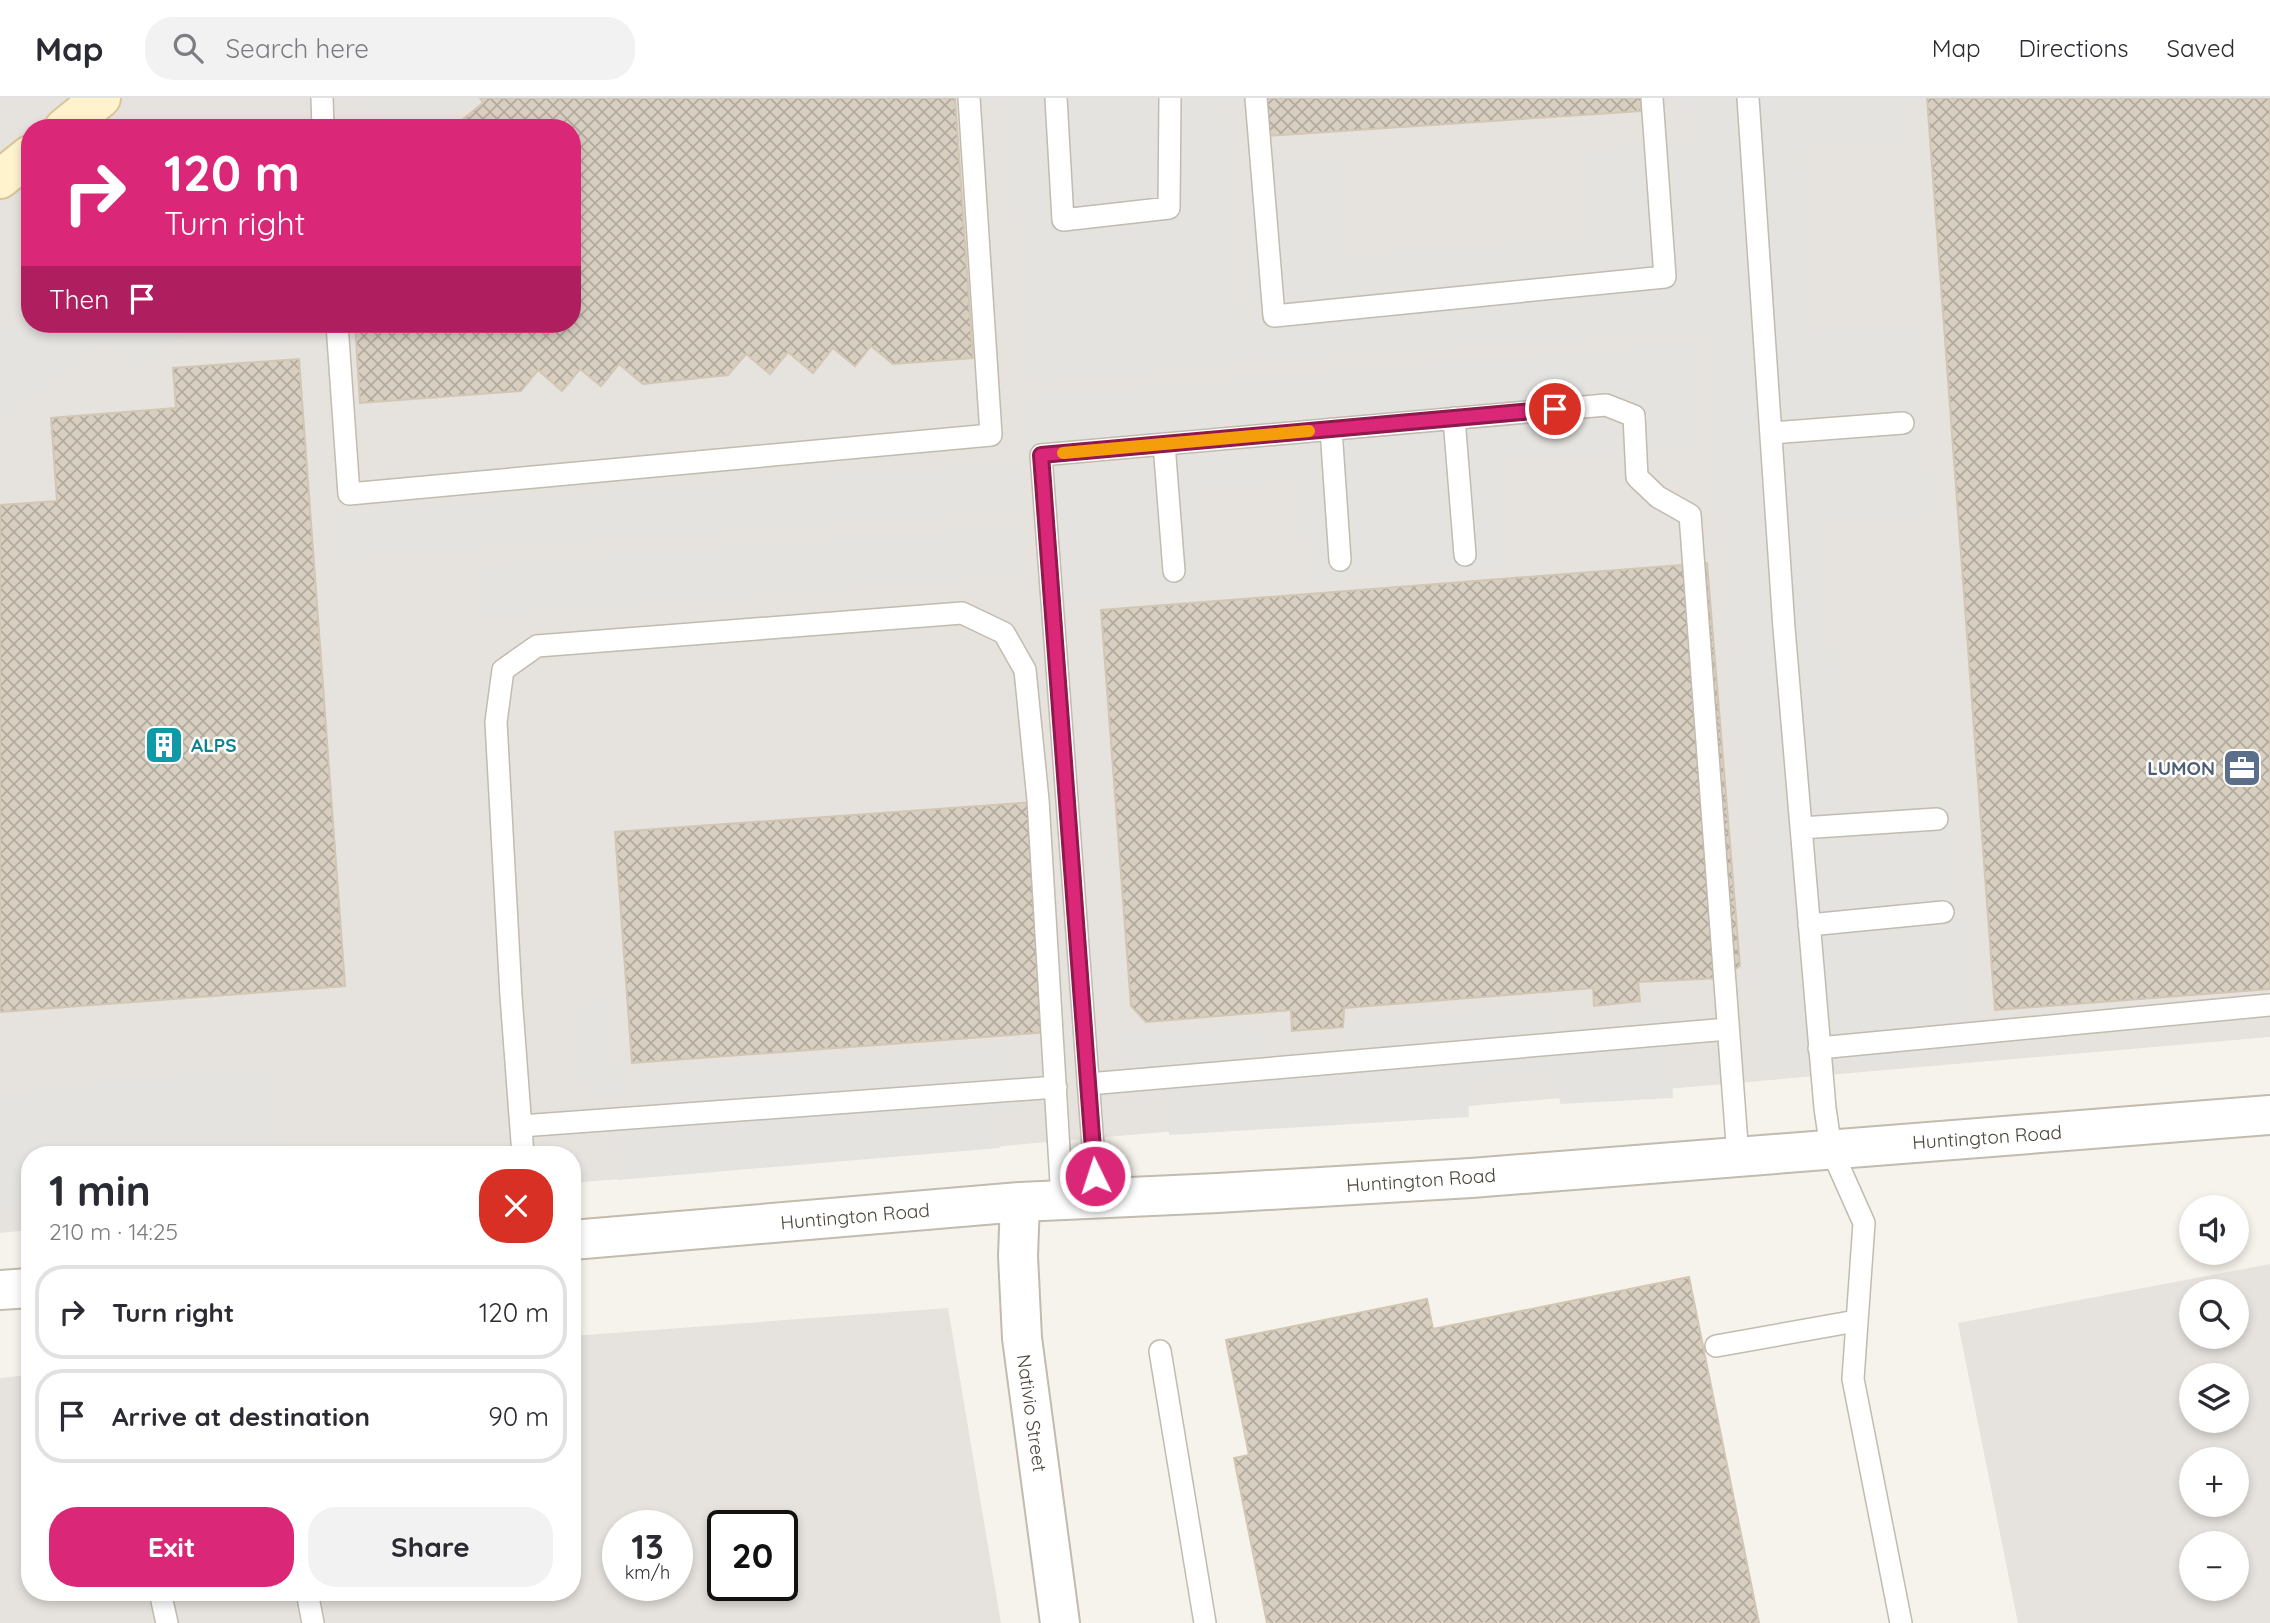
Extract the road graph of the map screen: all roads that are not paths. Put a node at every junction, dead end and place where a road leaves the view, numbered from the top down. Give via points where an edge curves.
1 (101, 98) edge
2 (322, 98) edge
3 (969, 98) edge
4 (1056, 98) edge
5 (1170, 98) edge
6 (1256, 98) edge
7 (1651, 98) edge
8 (1748, 98) edge
9 (75, 119) edge
10 (323, 119) edge
11 (21, 162) edge
12 (0, 179) edge
13 (338, 333) edge
14 (1454, 418) junction
15 (1903, 423) dead end
16 (1331, 429) junction
17 (1771, 433) junction
18 (1164, 444) junction
19 (1465, 555) dead end
20 (1340, 560) dead end
21 (1174, 570) dead end
22 (1937, 819) dead end
23 (1801, 828) junction
24 (1943, 912) dead end
25 (1809, 925) junction
26 (2270, 1006) edge
27 (1728, 1029) junction
28 (1819, 1048) junction
29 (1088, 1084) junction
30 (1056, 1087) junction
31 (2270, 1115) edge
32 (521, 1126) junction
33 (522, 1146) edge
34 (1831, 1149) junction
35 (1738, 1157) junction
36 (1079, 1199) junction
37 (1020, 1202) junction
38 (581, 1239) edge
39 (21, 1289) edge
40 (0, 1290) edge
41 (1856, 1321) junction
42 (1716, 1346) dead end
43 (1160, 1351) dead end
44 (162, 1601) edge
45 (309, 1601) edge
46 (167, 1623) edge
47 (313, 1623) edge
48 (1060, 1623) edge
49 (1205, 1623) edge
50 (1901, 1623) edge

1 - 9 street
2 - 10 lane
3 - 13 lane via 991,435 349,494
4 - 5 lane via 1062,220 1169,208
6 - 7 lane via 1274,316 1665,277
8 - 17 lane
11 - 12 street
14 - 16 lane
14 - 19 lane
14 - 27 lane via 1606,405 1615,408 1634,416 1637,477 1658,497 1690,515
15 - 17 lane
16 - 18 lane
16 - 20 lane
17 - 23 lane
18 - 21 lane
18 - 29 lane via 1041,455
22 - 23 lane
23 - 25 lane
24 - 25 lane
25 - 28 lane
26 - 28 lane
27 - 29 lane
27 - 35 lane
28 - 34 lane
29 - 36 lane
30 - 32 lane
30 - 32 lane via 1025,670 1004,634 962,613 537,646 503,670 496,722
30 - 36 lane
31 - 34 street, Huntington Road
32 - 33 lane
34 - 35 street, Huntington Road
34 - 41 lane via 1864,1223
35 - 36 street, Huntington Road
36 - 37 street, Huntington Road
37 - 38 street, Huntington Road
37 - 48 street, Nativio Street via 1022,1338
39 - 40 street
41 - 42 lane
41 - 50 lane via 1853,1379
43 - 49 lane
44 - 46 lane
45 - 47 lane

